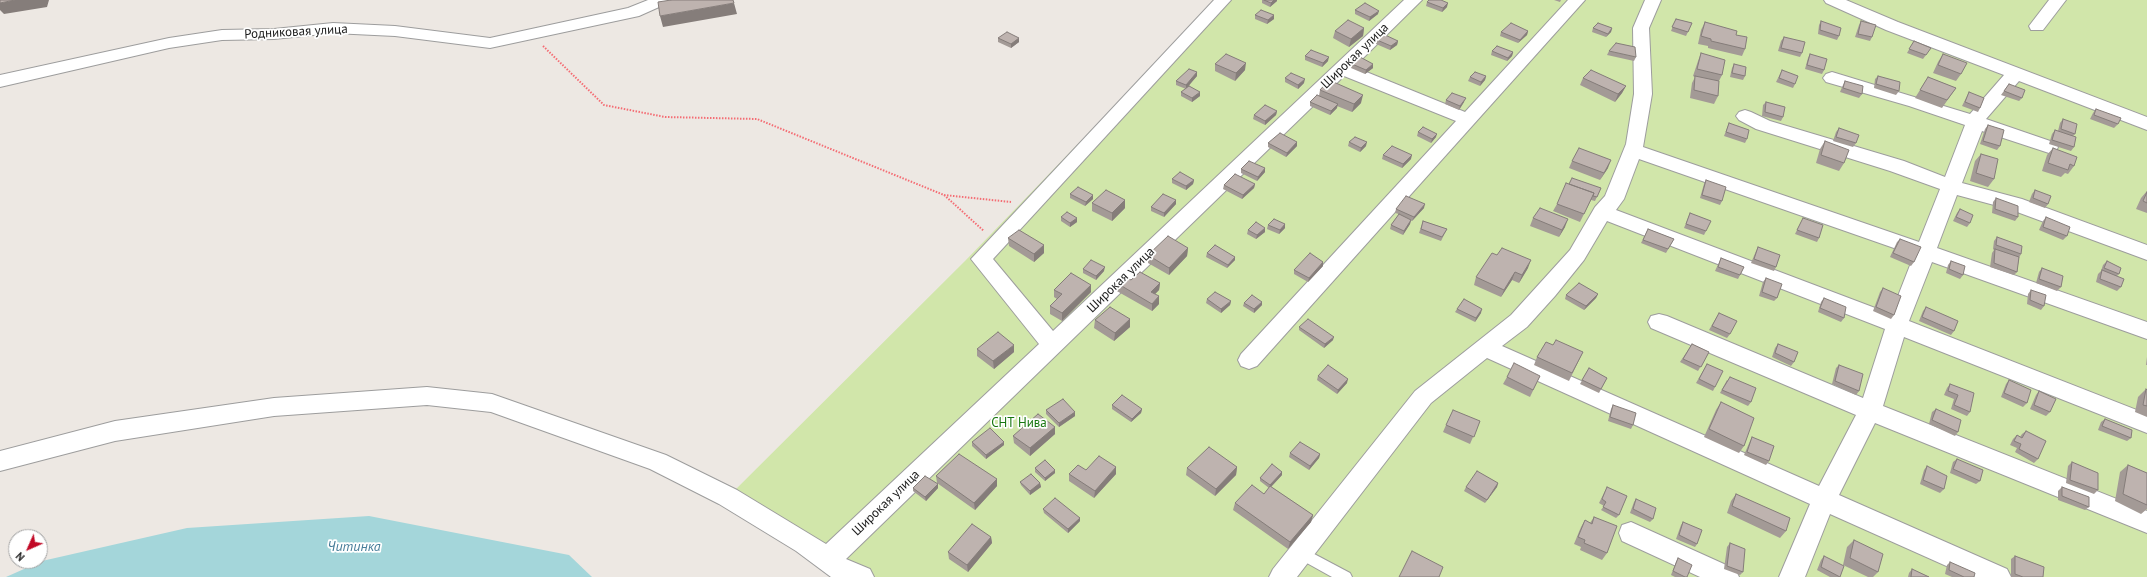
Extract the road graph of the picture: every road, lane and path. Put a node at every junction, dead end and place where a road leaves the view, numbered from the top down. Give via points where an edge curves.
1 (662, 0) edge
2 (1223, 0) edge
3 (1414, 0) edge
4 (1577, 0) edge
5 (1653, 0) edge
6 (1832, 0) edge
7 (2058, 0) edge
8 (2037, 26) dead end
9 (527, 35) junction
10 (1342, 69) junction
11 (2016, 73) junction
12 (1832, 78) dead end
13 (0, 81) edge
14 (1745, 116) dead end
15 (1469, 120) junction
16 (2146, 121) edge
17 (1975, 123) junction
18 (2049, 147) dead end
19 (1633, 150) junction
20 (1950, 186) junction
21 (944, 195) junction
22 (1032, 205) junction
23 (1602, 212) junction
24 (997, 242) junction
25 (1926, 251) junction
26 (2147, 252) edge
27 (1659, 322) dead end
28 (1897, 325) junction
29 (2147, 331) edge
30 (1052, 345) junction
31 (1485, 348) junction
32 (1249, 360) dead end
33 (1870, 411) junction
34 (2147, 424) edge
35 (0, 461) edge
36 (1824, 499) junction
37 (2147, 522) edge
38 (1631, 533) dead end
39 (1301, 553) junction
40 (827, 560) junction
41 (861, 577) edge
42 (1282, 577) edge
43 (1345, 577) edge
44 (1726, 577) edge
45 (1792, 577) edge
46 (1998, 577) edge

1 - 9 street, Родниковая улица via 633,12
2 - 22 street
3 - 10 street, Широкая улица
4 - 15 street
5 - 19 street via 1641,28 1643,94
6 - 11 street via 1892,26
7 - 8 street
9 - 13 street, Родниковая улица via 490,43 396,31 333,28 274,34 222,35 169,43
9 - 21 path via 546,48 604,105 665,117 757,119
10 - 15 street
10 - 30 street, Широкая улица
11 - 16 street
11 - 17 street via 1978,116
12 - 17 street via 1915,102
14 - 20 street via 1763,125 1897,166
15 - 32 street
17 - 18 street
17 - 20 street
19 - 23 street via 1614,199
19 - 25 street
20 - 25 street
20 - 26 street via 2015,204
21 - 22 path
21 - 24 path
22 - 24 street
23 - 28 street
23 - 31 street via 1577,255 1548,290 1519,321
24 - 30 street via 981,258
25 - 28 street
25 - 29 street
27 - 33 street
28 - 33 street
28 - 34 street
30 - 40 street, Широкая улица
31 - 36 street
31 - 39 street via 1423,397
33 - 36 street
33 - 37 street
35 - 40 street via 115,431 274,407 427,396 492,403 658,462 728,498 805,543
36 - 45 street
36 - 46 street
38 - 44 street
39 - 42 street
39 - 43 lane
40 - 41 street via 840,569

